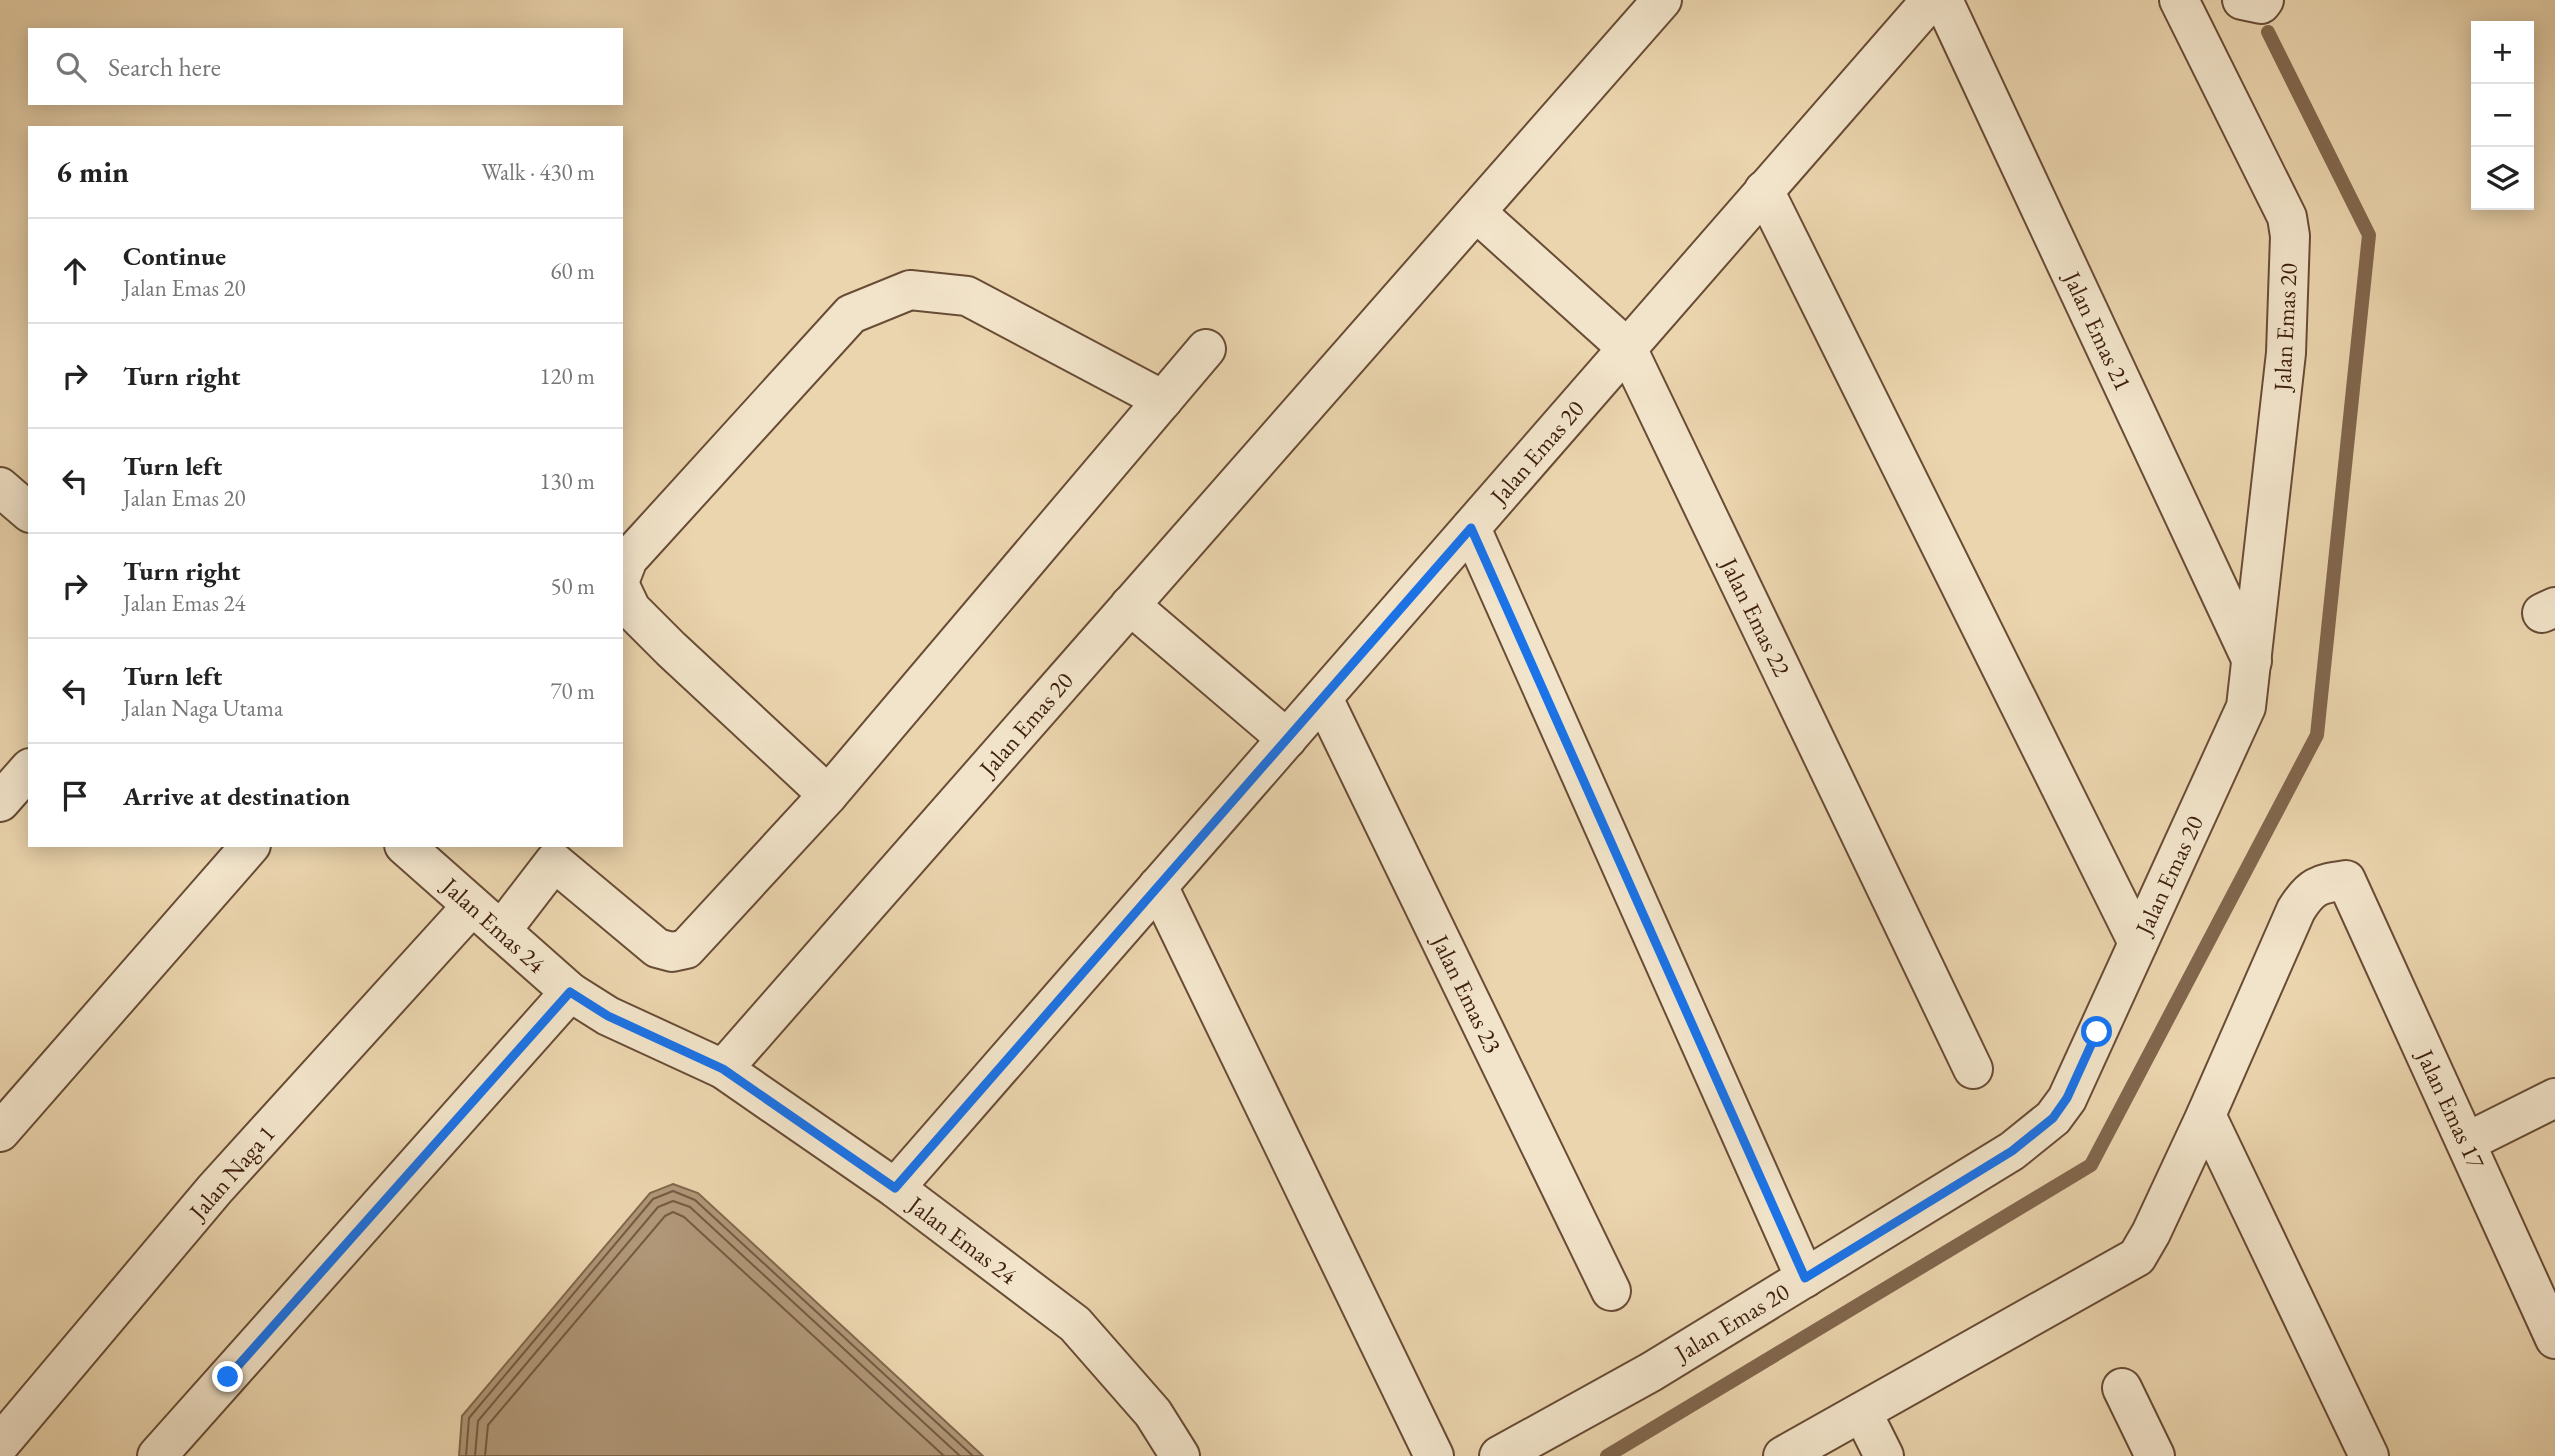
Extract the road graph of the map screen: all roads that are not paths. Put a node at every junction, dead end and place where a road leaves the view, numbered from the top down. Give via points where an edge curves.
1 (1662, 0) edge
2 (1931, 0) edge
3 (1943, 0) edge
4 (2179, 0) edge
5 (2242, 0) edge
6 (2264, 0) edge
7 (1765, 190) junction
8 (1476, 212) junction
9 (1627, 348) junction
10 (1206, 349) dead end
11 (1163, 400) junction
12 (1471, 528) junction
13 (623, 572) edge
14 (623, 591) edge
15 (1130, 605) junction
16 (2252, 662) junction
17 (1323, 698) junction
18 (1287, 738) junction
19 (28, 770) edge
20 (828, 795) junction
21 (0, 802) edge
22 (249, 847) edge
23 (406, 847) edge
24 (544, 854) edge
25 (1158, 886) junction
26 (472, 906) junction
27 (501, 931) junction
28 (2138, 943) junction
29 (570, 992) junction
30 (723, 1069) junction
31 (1973, 1069) dead end
32 (2555, 1098) edge
33 (2206, 1115) junction
34 (0, 1132) edge
35 (2467, 1142) junction
36 (895, 1188) junction
37 (1805, 1278) junction
38 (1611, 1291) dead end
39 (2555, 1339) edge
40 (2122, 1388) dead end
41 (1862, 1412) junction
42 (0, 1444) edge
43 (157, 1456) edge
44 (1180, 1456) edge
45 (1434, 1456) edge
46 (1499, 1456) edge
47 (1783, 1456) edge
48 (1884, 1456) edge
49 (2155, 1456) edge
50 (2369, 1456) edge

1 - 8 street, Jalan Emas 20
2 - 7 street, Jalan Emas 20
3 - 16 street, Jalan Emas 21
4 - 16 street, Jalan Emas 20 via 2287,217 2290,236 2286,353
5 - 6 street via 2261,4
7 - 9 street, Jalan Emas 20
7 - 28 street
8 - 9 street, Jalan Emas 22
8 - 15 street, Jalan Emas 20
9 - 12 street, Jalan Emas 20
9 - 31 street, Jalan Emas 22
10 - 11 street
11 - 13 street via 967,296 910,290 851,314 628,559
11 - 20 street
12 - 17 street, Jalan Emas 20
12 - 37 street
14 - 20 street via 631,609 671,649
15 - 18 street
15 - 30 street, Jalan Emas 20
16 - 28 street, Jalan Emas 20 via 2246,707
17 - 18 street, Jalan Emas 20
17 - 38 street, Jalan Emas 23
18 - 25 street, Jalan Emas 20
19 - 21 street
20 - 24 street via 686,949 672,952 657,948
22 - 34 street
23 - 26 street, Jalan Emas 24
24 - 27 street
25 - 36 street, Jalan Emas 20
25 - 45 street
26 - 27 street, Jalan Emas 24
26 - 42 street, Jalan Naga 1 via 215,1189
27 - 29 street, Jalan Emas 24
28 - 37 street, Jalan Emas 20 via 2067,1098 2053,1118 2012,1151
29 - 30 street, Jalan Emas 24 via 608,1016
29 - 43 street
30 - 36 street, Jalan Emas 24
32 - 35 street
33 - 35 street, Jalan Emas 17 via 2307,891 2346,880
33 - 41 street via 2137,1257
33 - 50 street
35 - 39 street, Jalan Emas 17
36 - 44 street, Jalan Emas 24 via 1074,1324 1153,1413
37 - 46 street, Jalan Emas 20 via 1651,1372
40 - 49 street
41 - 47 street
41 - 48 street

